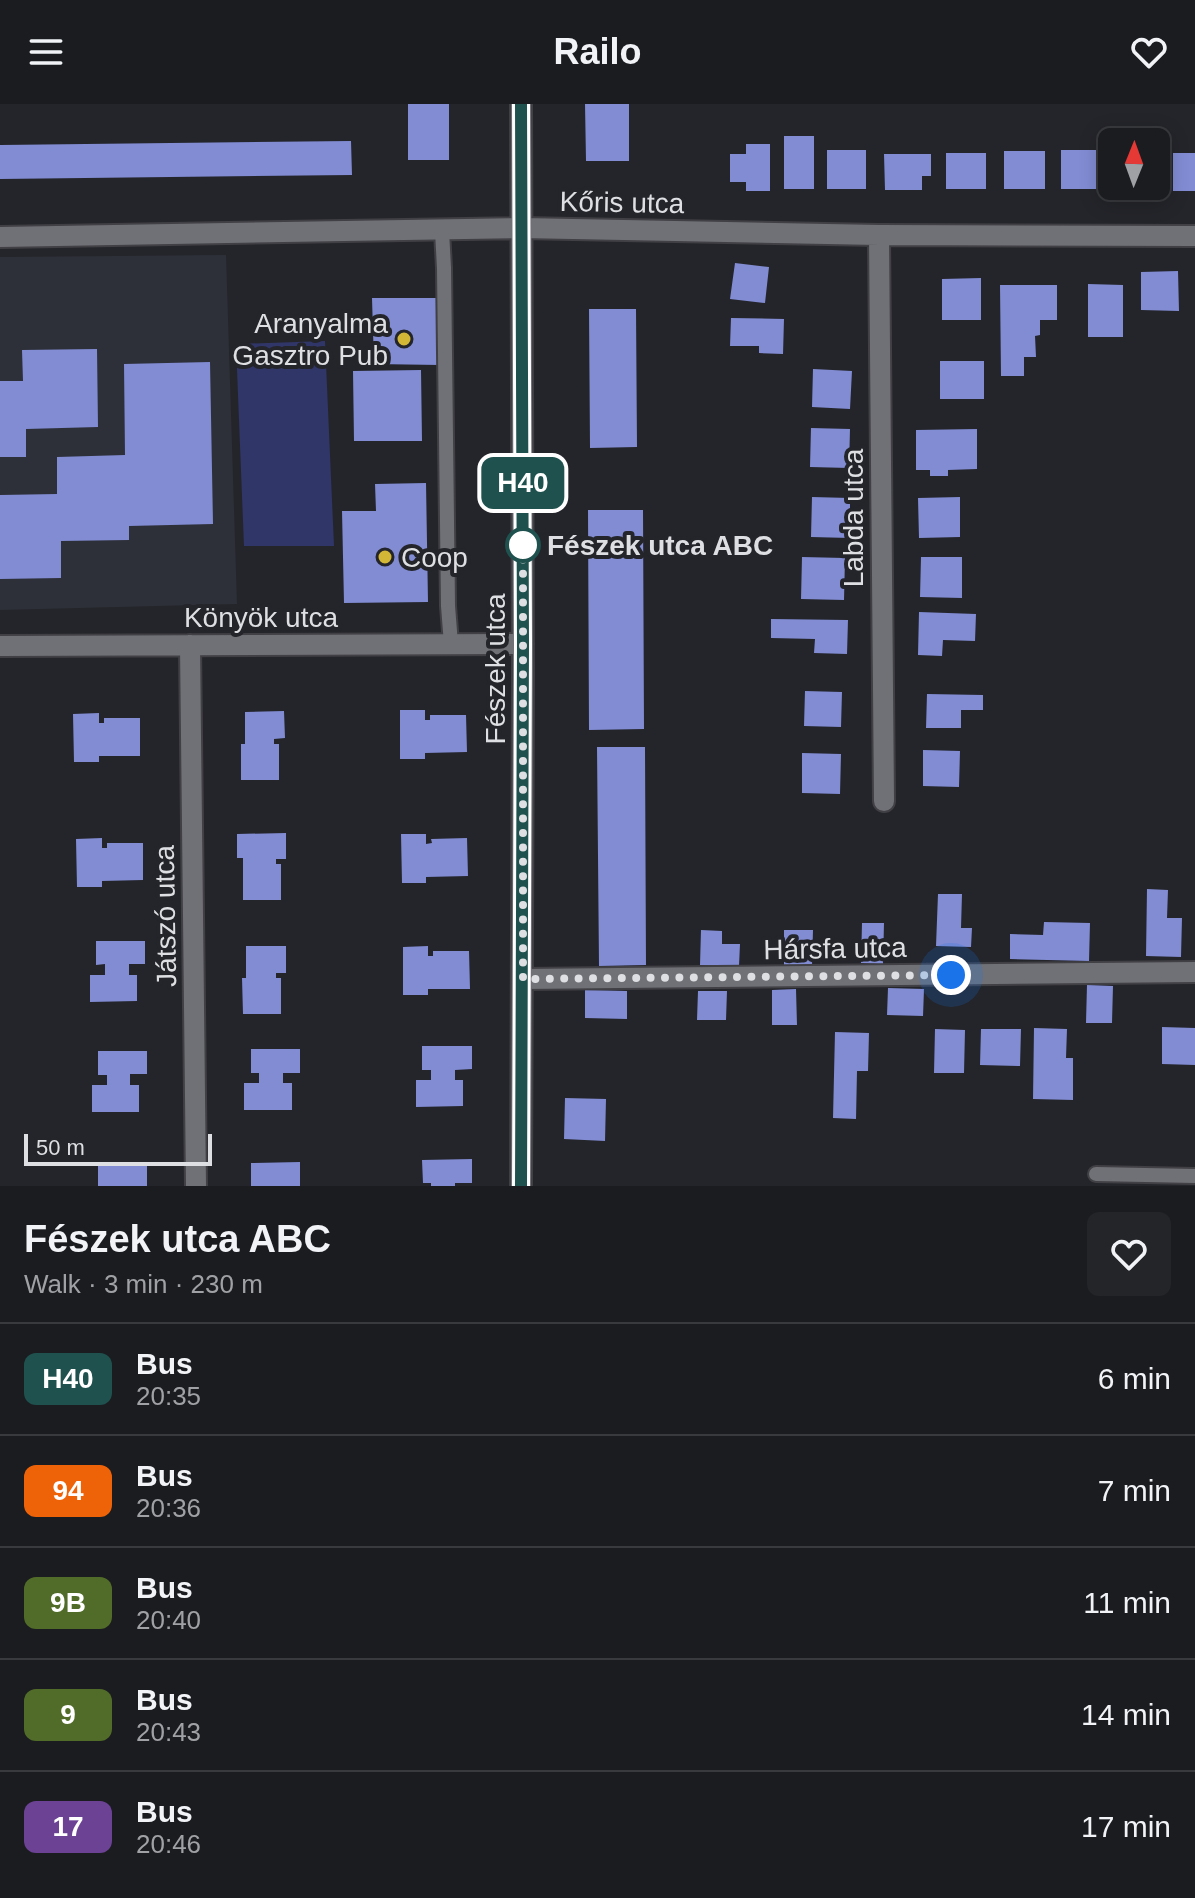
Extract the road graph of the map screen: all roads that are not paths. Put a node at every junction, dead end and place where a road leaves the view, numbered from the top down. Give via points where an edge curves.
1 (521, 104) edge
2 (522, 228) junction
3 (442, 231) junction
4 (879, 235) junction
5 (1195, 236) edge
6 (0, 237) edge
7 (451, 644) junction
8 (523, 644) junction
9 (190, 645) junction
10 (0, 646) edge
11 (884, 801) dead end
12 (1195, 972) edge
13 (523, 979) junction
14 (1096, 1174) dead end
15 (1195, 1176) edge
16 (196, 1186) edge
17 (521, 1186) edge

1 - 2 street, Fészek utca
2 - 3 street, Kőris utca
2 - 4 street, Kőris utca
2 - 8 street, Fészek utca
3 - 6 street, Kőris utca
3 - 7 lane
4 - 5 street, Kőris utca
4 - 11 street, Labda utca
7 - 8 street, Könyök utca
7 - 9 street, Könyök utca
8 - 13 street, Fészek utca
9 - 10 street, Könyök utca
9 - 16 street, Játszó utca
12 - 13 street, Hársfa utca
13 - 17 street, Fészek utca
14 - 15 lane

